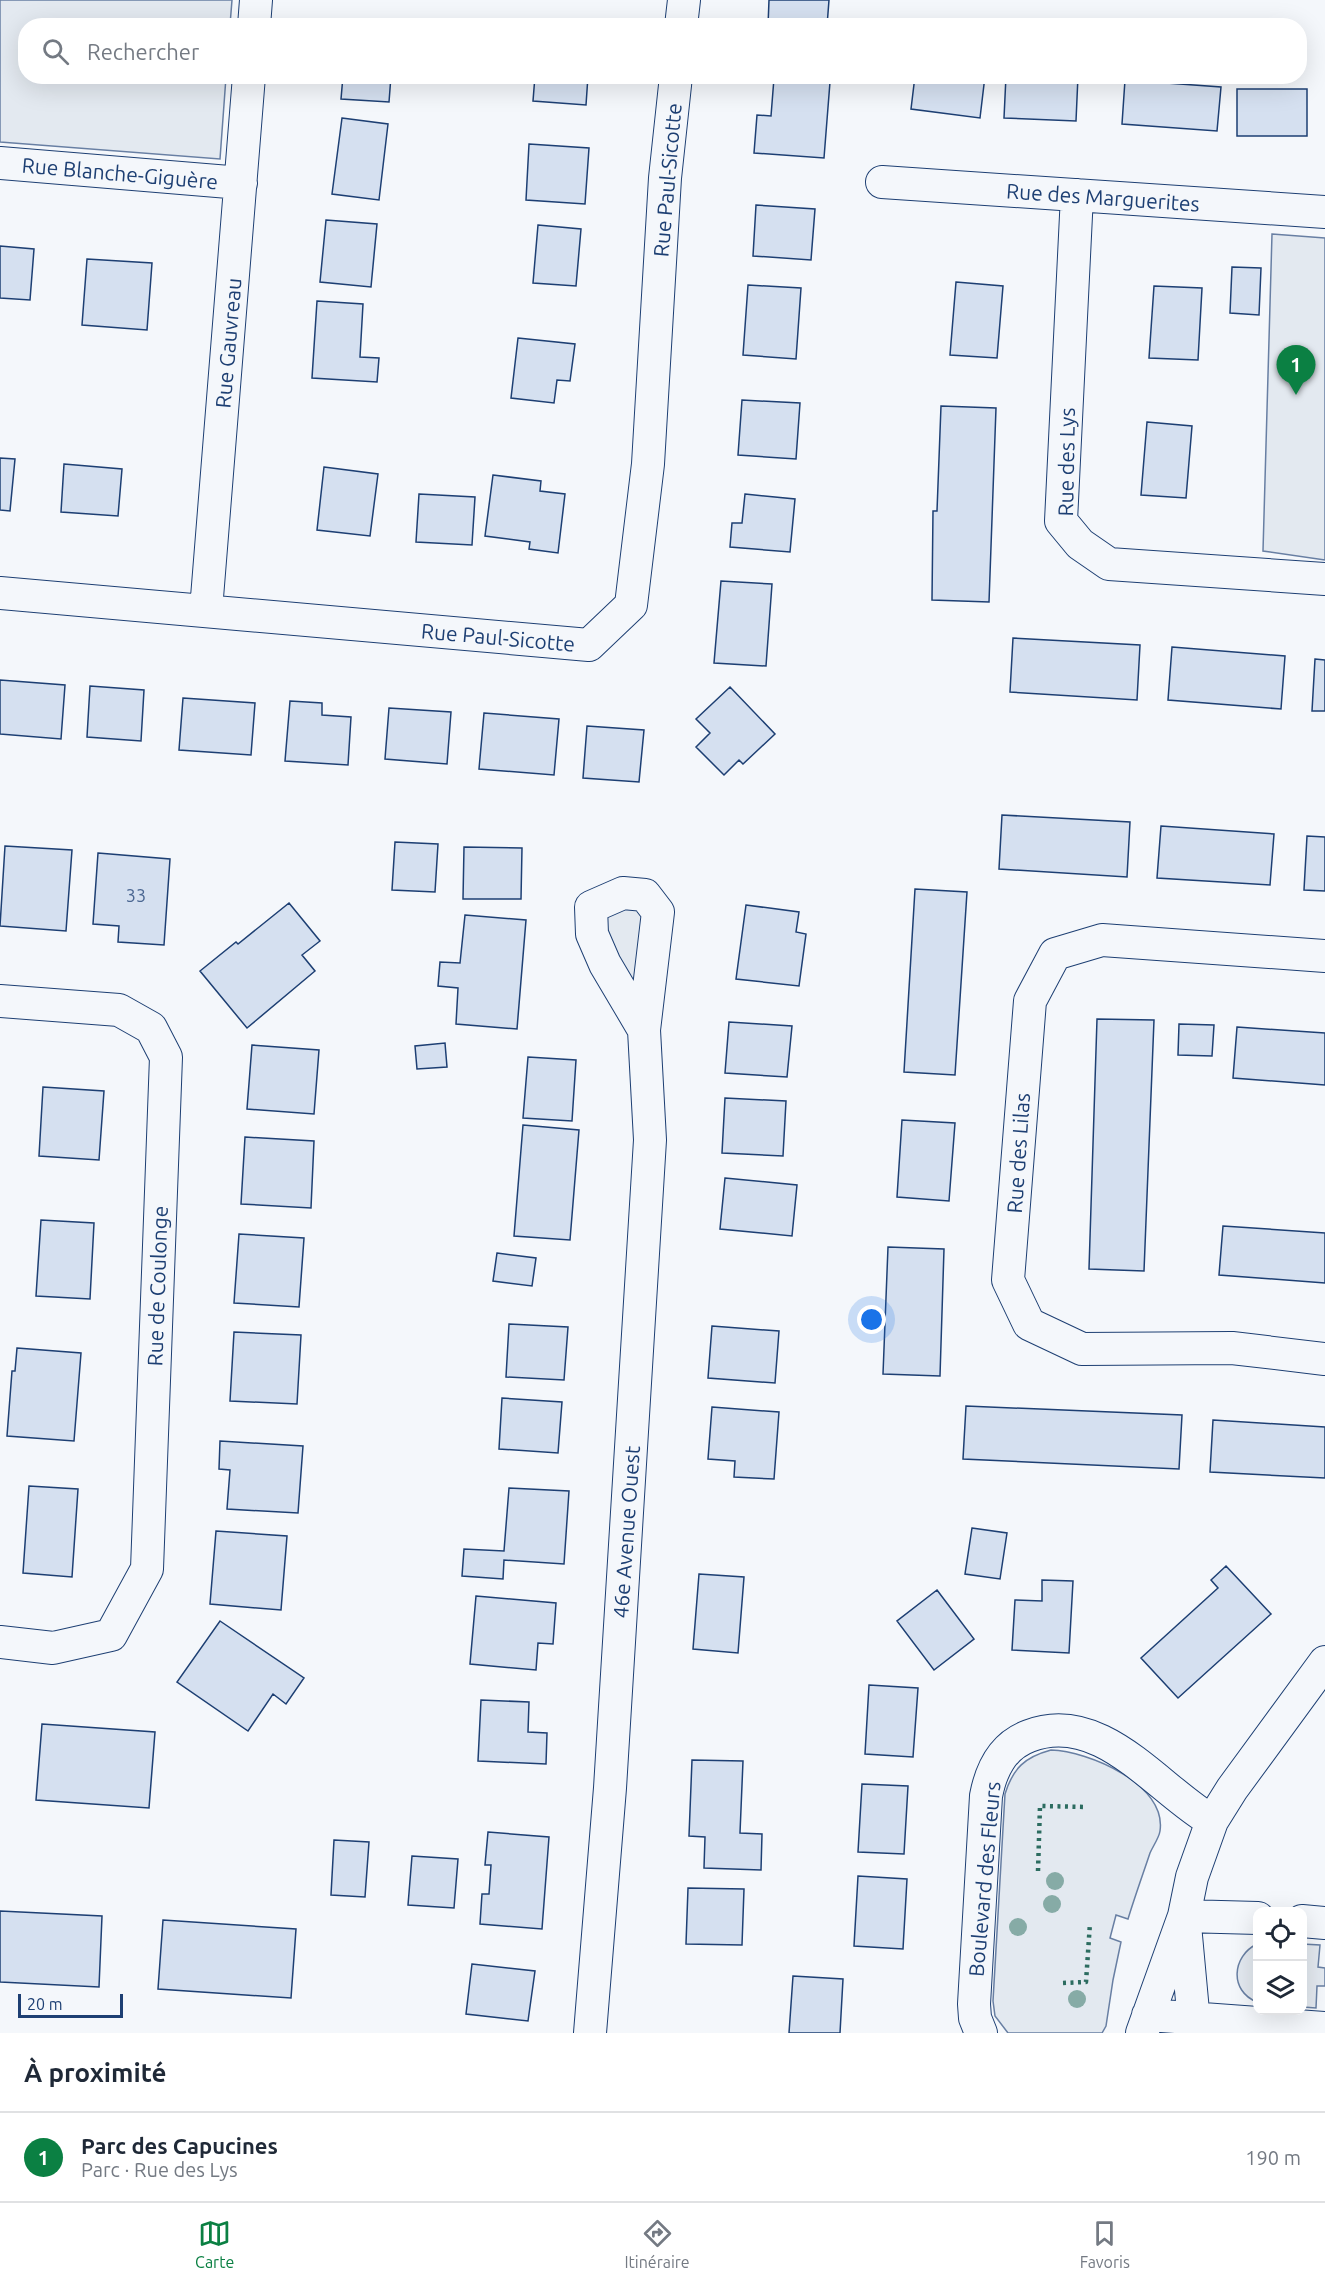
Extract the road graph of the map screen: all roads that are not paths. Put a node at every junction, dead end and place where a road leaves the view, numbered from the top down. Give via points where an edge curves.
1 (256, 0) edge
2 (684, 0) edge
3 (255, 18) edge
4 (682, 18) edge
5 (248, 84) edge
6 (675, 84) edge
7 (0, 163) edge
8 (882, 182) dead end
9 (241, 183) junction
10 (1077, 195) junction
11 (1325, 212) edge
12 (1325, 579) edge
13 (0, 593) edge
14 (206, 610) junction
15 (1325, 956) edge
16 (0, 1001) edge
17 (644, 1030) dead end
18 (1325, 1359) edge
19 (0, 1642) edge
20 (1325, 1662) edge
21 (1212, 1821) junction
22 (1184, 1916) junction
23 (1253, 1918) edge
24 (1307, 1921) edge
25 (1325, 1923) edge
26 (1145, 2024) edge
27 (1187, 2028) edge
28 (1325, 2028) edge
29 (591, 2033) edge
30 (981, 2033) edge

1 - 3 street
2 - 4 street
5 - 9 street, Rue Gauvreau
6 - 14 street, Rue Paul-Sicotte via 665,178 648,464 631,605 589,645
7 - 9 street, Rue Blanche-Giguère
8 - 10 street, Rue des Marguerites
9 - 14 street, Rue Gauvreau
10 - 11 street, Rue des Marguerites
10 - 12 street, Rue des Lys via 1061,521 1080,544 1108,564
13 - 14 street, Rue Paul-Sicotte
15 - 18 street, Rue des Lilas via 1102,940 1055,954 1030,1001 1008,1280 1029,1324 1082,1349 1232,1348
16 - 19 street, Rue de Coulonge via 119,1010 151,1028 166,1057 147,1569 111,1635 53,1648
17 - 29 street, 46e Avenue Ouest via 649,1152
20 - 21 street
21 - 22 street via 1192,1877
21 - 30 street, Boulevard des Fleurs via 1132,1759 1102,1742 1068,1731 1052,1731 1038,1732 1013,1744 995,1764 986,1796 974,2004
22 - 23 street
22 - 26 street
22 - 27 street
24 - 25 street
26 - 27 street
27 - 28 street

